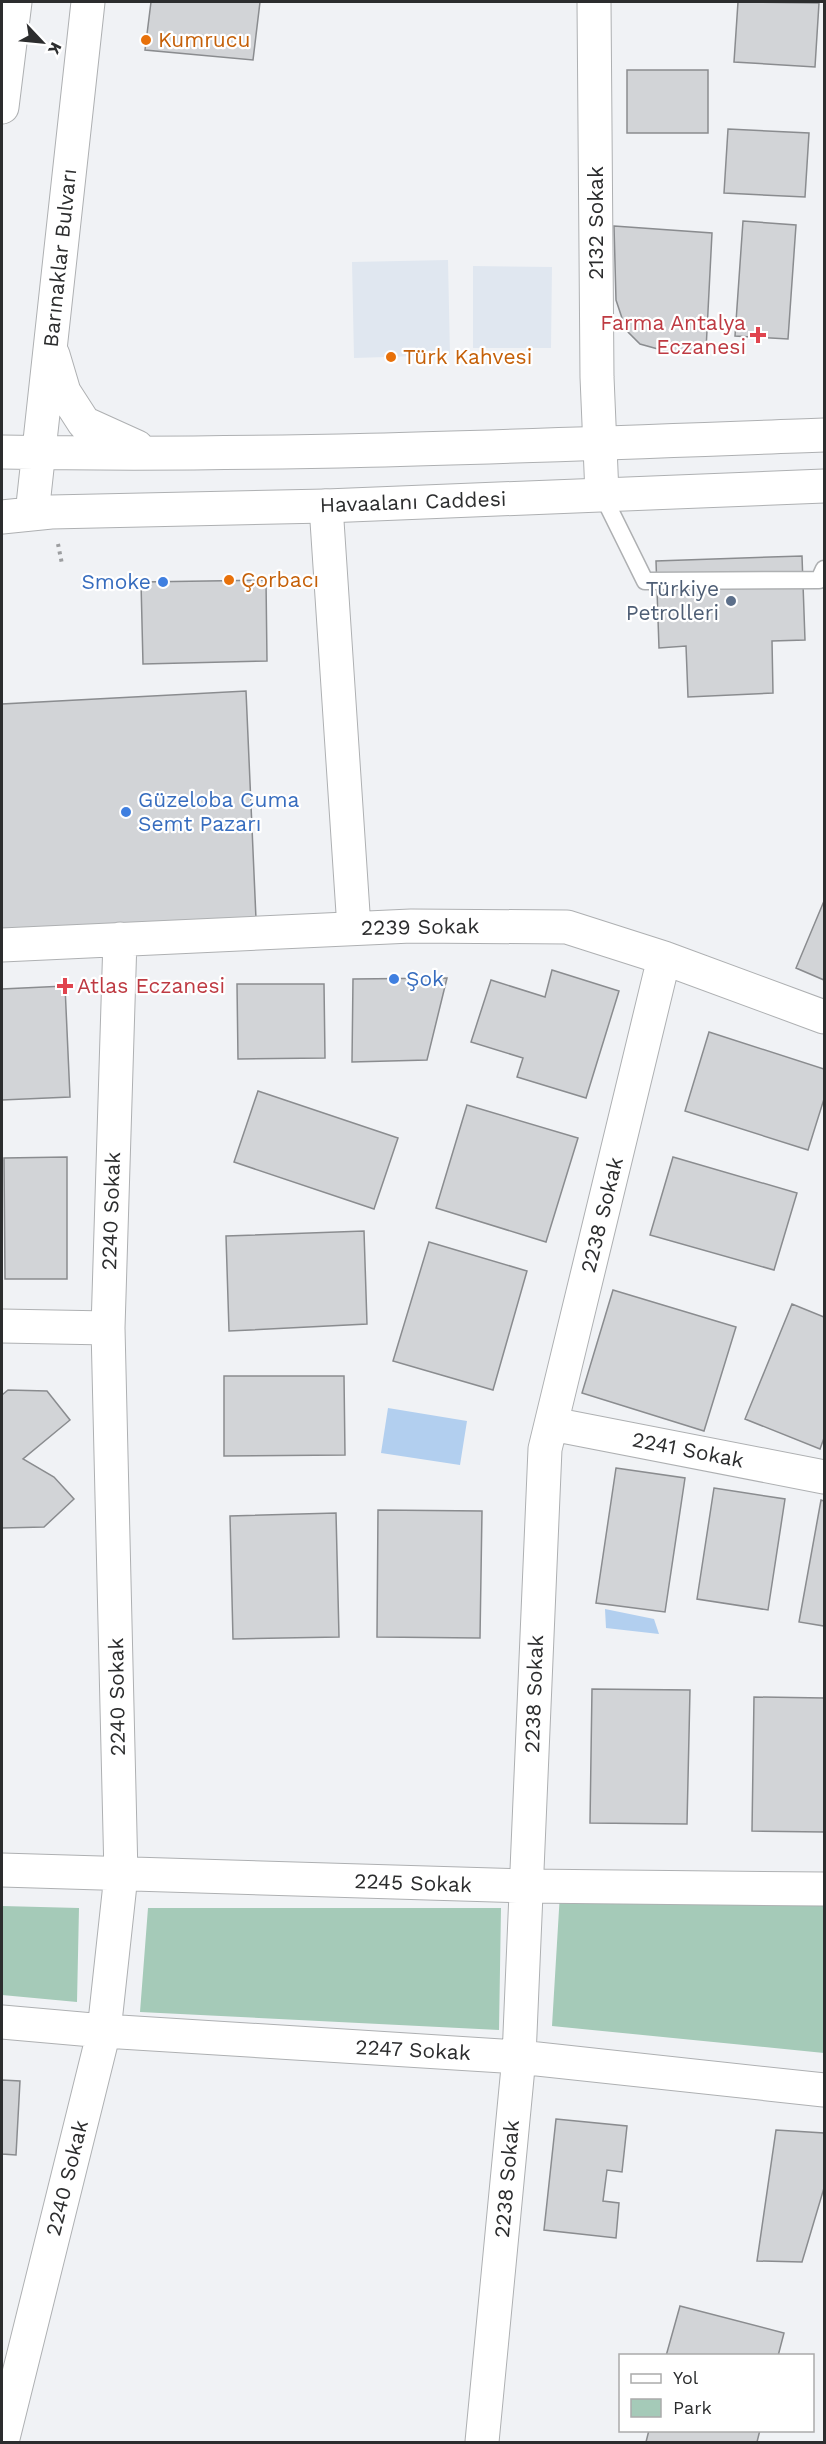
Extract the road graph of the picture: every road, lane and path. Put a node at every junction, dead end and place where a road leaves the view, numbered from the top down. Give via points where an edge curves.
1 (15, 2) edge
2 (88, 2) edge
3 (594, 2) edge
4 (2, 107) edge
5 (51, 345) junction
6 (825, 435) edge
7 (599, 444) junction
8 (2, 452) edge
9 (38, 453) junction
10 (152, 454) junction
11 (825, 486) edge
12 (602, 494) junction
13 (326, 506) junction
14 (17, 515) edge
15 (825, 568) edge
16 (354, 928) junction
17 (120, 939) junction
18 (2, 945) edge
19 (664, 957) junction
20 (825, 1017) edge
21 (2, 1326) edge
22 (108, 1328) junction
23 (552, 1424) junction
24 (825, 1477) edge
25 (2, 1870) edge
26 (121, 1875) junction
27 (526, 1886) junction
28 (825, 1889) edge
29 (2, 2022) edge
30 (104, 2031) junction
31 (519, 2057) junction
32 (825, 2090) edge
33 (2, 2442) edge
34 (482, 2442) edge

1 - 4 street
2 - 5 street, Barınaklar Bulvarı
3 - 7 street, 2132 Sokak
5 - 9 street, Barınaklar Bulvarı
5 - 10 street via 64,392 84,423
6 - 7 street
7 - 10 street
7 - 12 street, 2132 Sokak
8 - 9 street
9 - 10 street
9 - 14 street, Barınaklar Bulvarı
11 - 12 street, Havaalanı Caddesi
12 - 13 street, Havaalanı Caddesi
12 - 15 lane via 645,581 819,580
13 - 14 street, Havaalanı Caddesi
13 - 16 street
16 - 17 street, 2239 Sokak
16 - 19 street, 2239 Sokak via 567,927
17 - 18 street, 2239 Sokak
17 - 22 street, 2240 Sokak
19 - 20 street, 2239 Sokak
19 - 23 street, 2238 Sokak
21 - 22 street
22 - 26 street, 2240 Sokak
23 - 24 street, 2241 Sokak
23 - 27 street, 2238 Sokak via 545,1449
25 - 26 street, 2245 Sokak
26 - 27 street, 2245 Sokak
26 - 30 street, 2240 Sokak
27 - 28 street, 2245 Sokak
27 - 31 street, 2238 Sokak
29 - 30 street, 2247 Sokak
30 - 31 street, 2247 Sokak
30 - 33 street, 2240 Sokak
31 - 32 street, 2247 Sokak
31 - 34 street, 2238 Sokak

